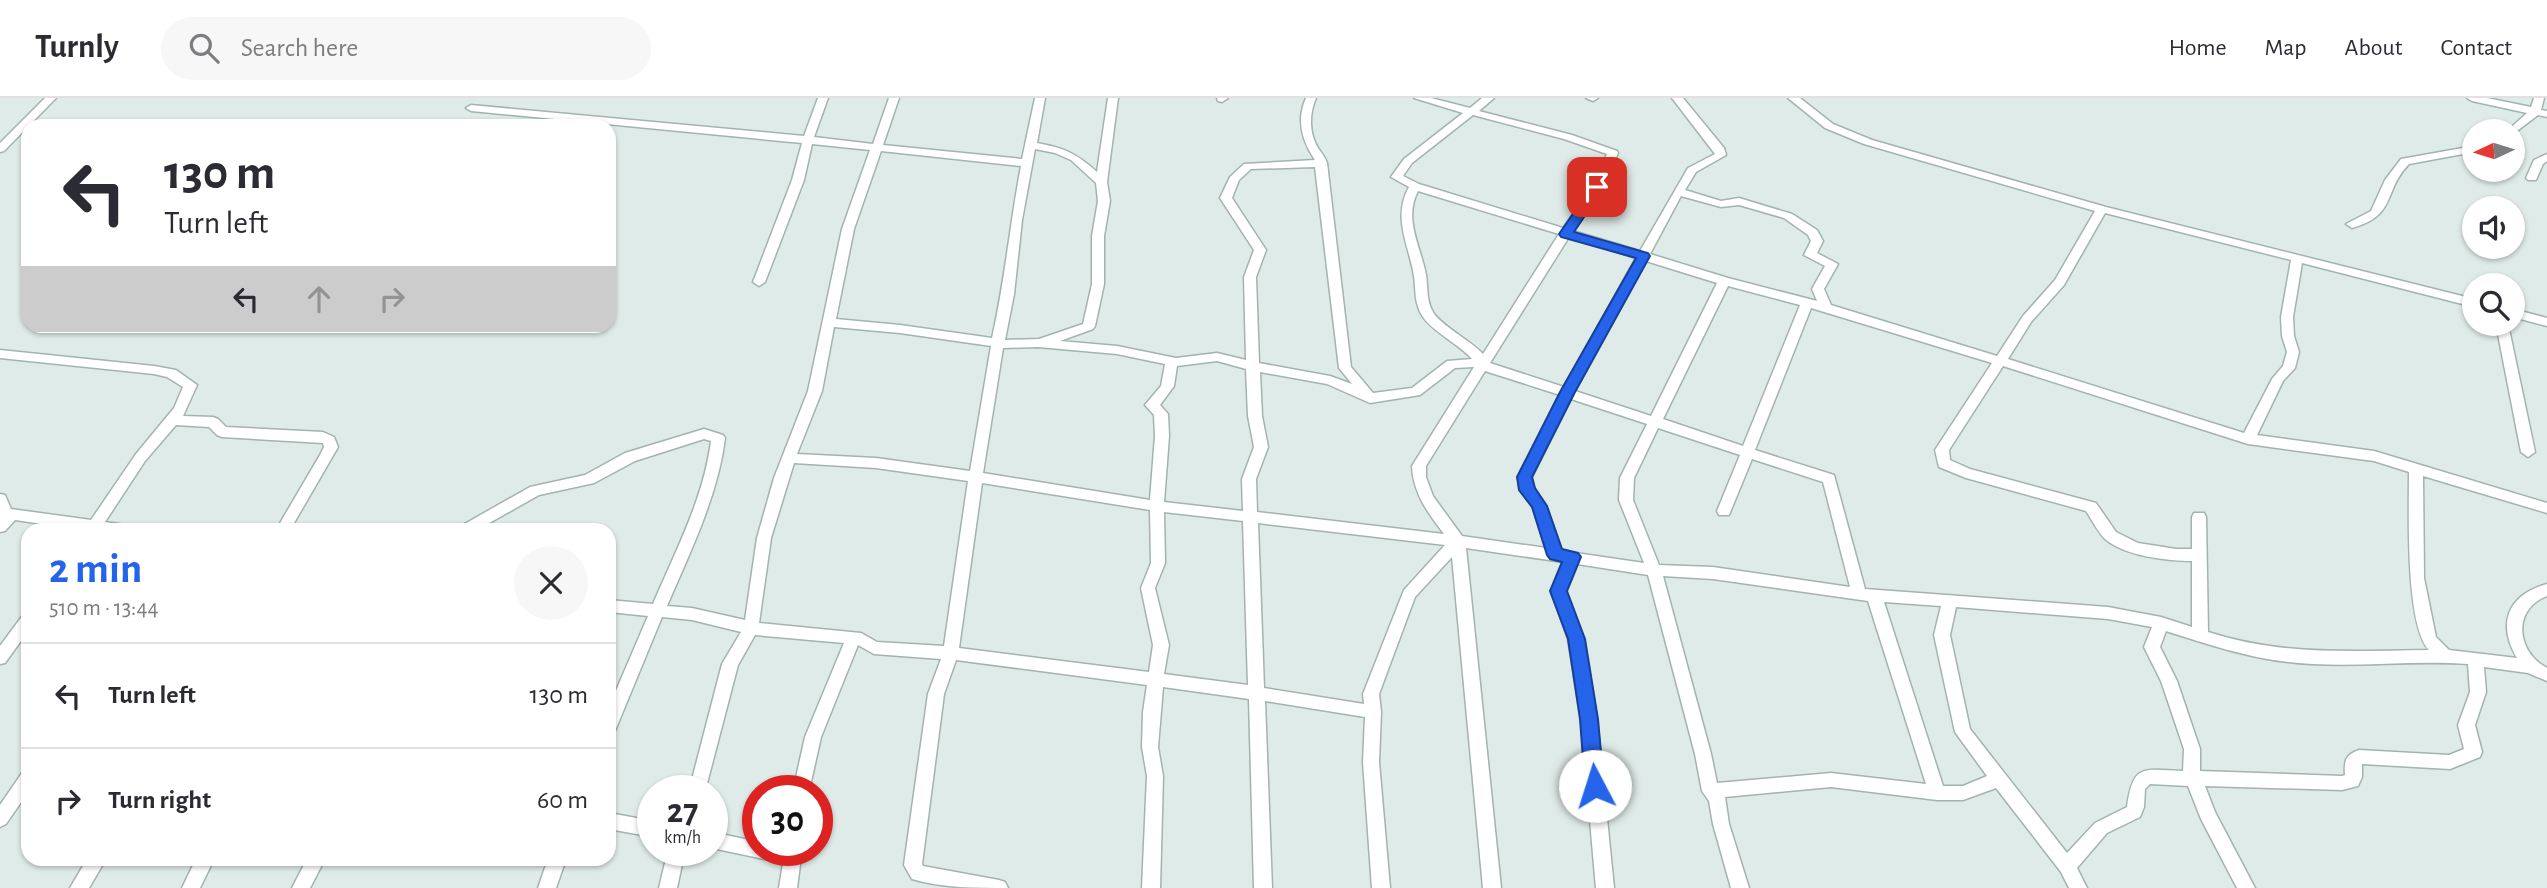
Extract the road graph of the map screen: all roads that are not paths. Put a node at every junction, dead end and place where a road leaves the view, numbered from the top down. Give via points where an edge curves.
1 (51, 98) edge
2 (823, 98) edge
3 (894, 98) edge
4 (1040, 98) edge
5 (1113, 98) edge
6 (1311, 98) edge
7 (1419, 98) edge
8 (1489, 98) edge
9 (1677, 98) edge
10 (1793, 98) edge
11 (2472, 98) edge
12 (2539, 98) edge
13 (471, 108) dead end
14 (1472, 112) junction
15 (2535, 112) junction
16 (2547, 114) edge
17 (30, 119) edge
18 (587, 119) edge
19 (2525, 120) edge
20 (616, 122) edge
21 (21, 128) edge
22 (808, 140) junction
23 (1030, 145) junction
24 (876, 146) junction
25 (0, 149) edge
26 (2462, 151) edge
27 (2547, 157) edge
28 (1026, 163) junction
29 (1321, 163) junction
30 (2532, 178) dead end
31 (1101, 182) junction
32 (1415, 186) junction
33 (1678, 192) junction
34 (2102, 209) junction
35 (2352, 224) dead end
36 (1566, 234) junction
37 (1643, 256) junction
38 (2297, 259) junction
39 (1724, 281) junction
40 (759, 282) dead end
41 (2462, 300) edge
42 (1807, 303) junction
43 (1826, 308) junction
44 (2525, 316) edge
45 (2547, 322) edge
46 (831, 323) junction
47 (2504, 336) edge
48 (998, 341) junction
49 (1038, 343) junction
50 (0, 354) edge
51 (1171, 361) junction
52 (2000, 361) junction
53 (1484, 365) junction
54 (1254, 366) junction
55 (1568, 392) junction
56 (1370, 398) junction
57 (174, 420) junction
58 (1656, 422) junction
59 (2248, 439) junction
60 (1746, 452) junction
61 (2528, 452) dead end
62 (789, 458) junction
63 (2416, 468) junction
64 (976, 476) junction
65 (0, 499) edge
66 (1157, 506) junction
67 (2547, 508) edge
68 (1724, 511) dead end
69 (12, 514) junction
70 (2199, 517) dead end
71 (1251, 519) junction
72 (64, 523) edge
73 (96, 523) edge
74 (287, 523) edge
75 (478, 523) edge
76 (0, 527) edge
77 (1458, 541) junction
78 (2199, 555) junction
79 (1564, 556) junction
80 (1654, 570) junction
81 (2547, 590) edge
82 (1866, 595) junction
83 (1950, 602) junction
84 (616, 607) edge
85 (657, 610) junction
86 (2161, 623) junction
87 (751, 628) junction
88 (21, 629) edge
89 (2200, 637) junction
90 (853, 639) junction
91 (951, 653) junction
92 (2445, 656) junction
93 (0, 658) edge
94 (2488, 660) junction
95 (2531, 667) junction
96 (2547, 675) edge
97 (1156, 680) junction
98 (1257, 693) junction
99 (616, 709) edge
100 (1373, 712) junction
101 (701, 775) edge
102 (805, 775) edge
103 (2193, 777) junction
104 (2000, 779) junction
105 (21, 788) edge
106 (1710, 791) junction
107 (1937, 793) junction
108 (0, 819) edge
109 (616, 822) edge
110 (637, 826) edge
111 (93, 866) edge
112 (202, 866) edge
113 (312, 866) edge
114 (554, 866) edge
115 (673, 866) edge
116 (790, 866) edge
117 (2067, 866) junction
118 (79, 888) edge
119 (191, 888) edge
120 (301, 888) edge
121 (547, 888) edge
122 (668, 888) edge
123 (788, 888) edge
124 (999, 888) edge
125 (1151, 888) edge
126 (1263, 888) edge
127 (1381, 888) edge
128 (1492, 888) edge
129 (1605, 888) edge
130 (1740, 888) edge
131 (2078, 888) edge
132 (2246, 888) edge

1 - 17 street
2 - 22 street
3 - 24 street
4 - 23 street
5 - 31 street
6 - 29 street via 1304,116 1310,149
7 - 14 street
8 - 14 street
9 - 33 street via 1721,155 1692,170
10 - 34 street via 1829,126 1868,142
11 - 15 street
12 - 15 street
13 - 18 street
14 - 32 street via 1408,161 1397,177
14 - 36 street via 1614,153
15 - 16 street
15 - 19 street
20 - 22 street
21 - 25 street
22 - 24 street
22 - 40 street via 798,180
23 - 28 street
23 - 31 street via 1076,158
24 - 28 street
24 - 46 street via 848,229
26 - 35 street via 2404,160 2379,211 2368,221
27 - 30 street via 2538,162
28 - 48 street
29 - 54 street via 1248,166 1234,179 1226,198 1260,250 1250,277
29 - 56 street via 1345,368
31 - 49 street via 1104,201 1098,284 1089,326
32 - 36 street
32 - 53 street via 1407,196 1408,231 1421,298 1428,316 1461,340
33 - 37 street
33 - 43 street via 1780,213 1813,233 1817,241 1810,254 1832,264 1818,289
34 - 38 street
34 - 52 street via 2060,282 2027,319
36 - 37 street
36 - 53 street
37 - 39 street
37 - 55 street
38 - 41 street
38 - 59 street via 2287,317 2294,352
39 - 42 street
39 - 58 street
42 - 43 street
42 - 60 street
43 - 52 street
44 - 45 street
46 - 48 street
46 - 62 street via 816,391
47 - 61 street
48 - 49 street
48 - 64 street
49 - 51 street via 1117,350
50 - 57 street via 171,373 190,385
51 - 54 street via 1217,357
51 - 66 street via 1170,386 1152,405 1161,414
52 - 59 street
52 - 78 street via 1942,450 1944,463 2091,507 2111,536 2135,548
53 - 55 street
53 - 56 street via 1452,364 1415,392
53 - 77 street via 1419,466 1425,498
54 - 56 street via 1330,380
54 - 71 street via 1261,447 1249,479
55 - 58 street
55 - 79 street via 1525,477 1527,490
57 - 73 street via 147,449
57 - 74 street via 213,422 222,432 323,436 329,440 327,456
58 - 60 street
58 - 80 street via 1625,490
59 - 63 street via 2352,452
60 - 68 street
60 - 82 street via 1829,479
62 - 64 street
62 - 87 street via 764,538
63 - 67 street
63 - 92 street via 2417,578 2429,640
64 - 66 street
64 - 91 street
65 - 69 street via 6,513
66 - 71 street
66 - 97 street via 1158,563 1148,588 1161,645
69 - 72 street
69 - 76 street
70 - 78 street
71 - 77 street
71 - 98 street
75 - 85 street via 535,491 589,479 629,457 704,434 718,438 696,519
77 - 79 street
77 - 100 street via 1409,594 1371,694
77 - 128 street
78 - 89 street
79 - 80 street
79 - 129 street via 1559,591 1576,639 1589,719
80 - 82 street via 1713,573
80 - 106 street
81 - 95 street via 2532,596 2515,615 2512,627
82 - 83 street
82 - 107 street
83 - 86 street via 2108,613
83 - 104 street via 1942,635 1959,722 1967,740
84 - 85 street
85 - 87 street
85 - 99 street
86 - 89 street
86 - 103 street via 2152,647 2192,749
87 - 90 street
87 - 101 street via 726,674
88 - 93 street
89 - 92 street via 2312,659
90 - 91 street via 874,648
90 - 102 street via 813,737
91 - 97 street
91 - 124 street via 936,694 914,870
92 - 94 street
94 - 95 street
94 - 103 street via 2476,663 2478,693 2465,723 2474,752 2459,759 2434,763 2359,757 2352,762 2353,781 2342,783
95 - 96 street
97 - 98 street
97 - 125 street via 1150,747 1155,776
98 - 100 street
98 - 126 street
100 - 127 street via 1371,762
103 - 117 street via 2140,780 2134,812 2101,828
103 - 132 street
104 - 107 street via 1963,793
104 - 117 street
105 - 108 street
106 - 107 street via 1831,780
106 - 130 street via 1717,799
109 - 110 street
111 - 118 street
112 - 119 street
113 - 120 street
114 - 121 street
115 - 122 street
116 - 123 street
117 - 131 street

